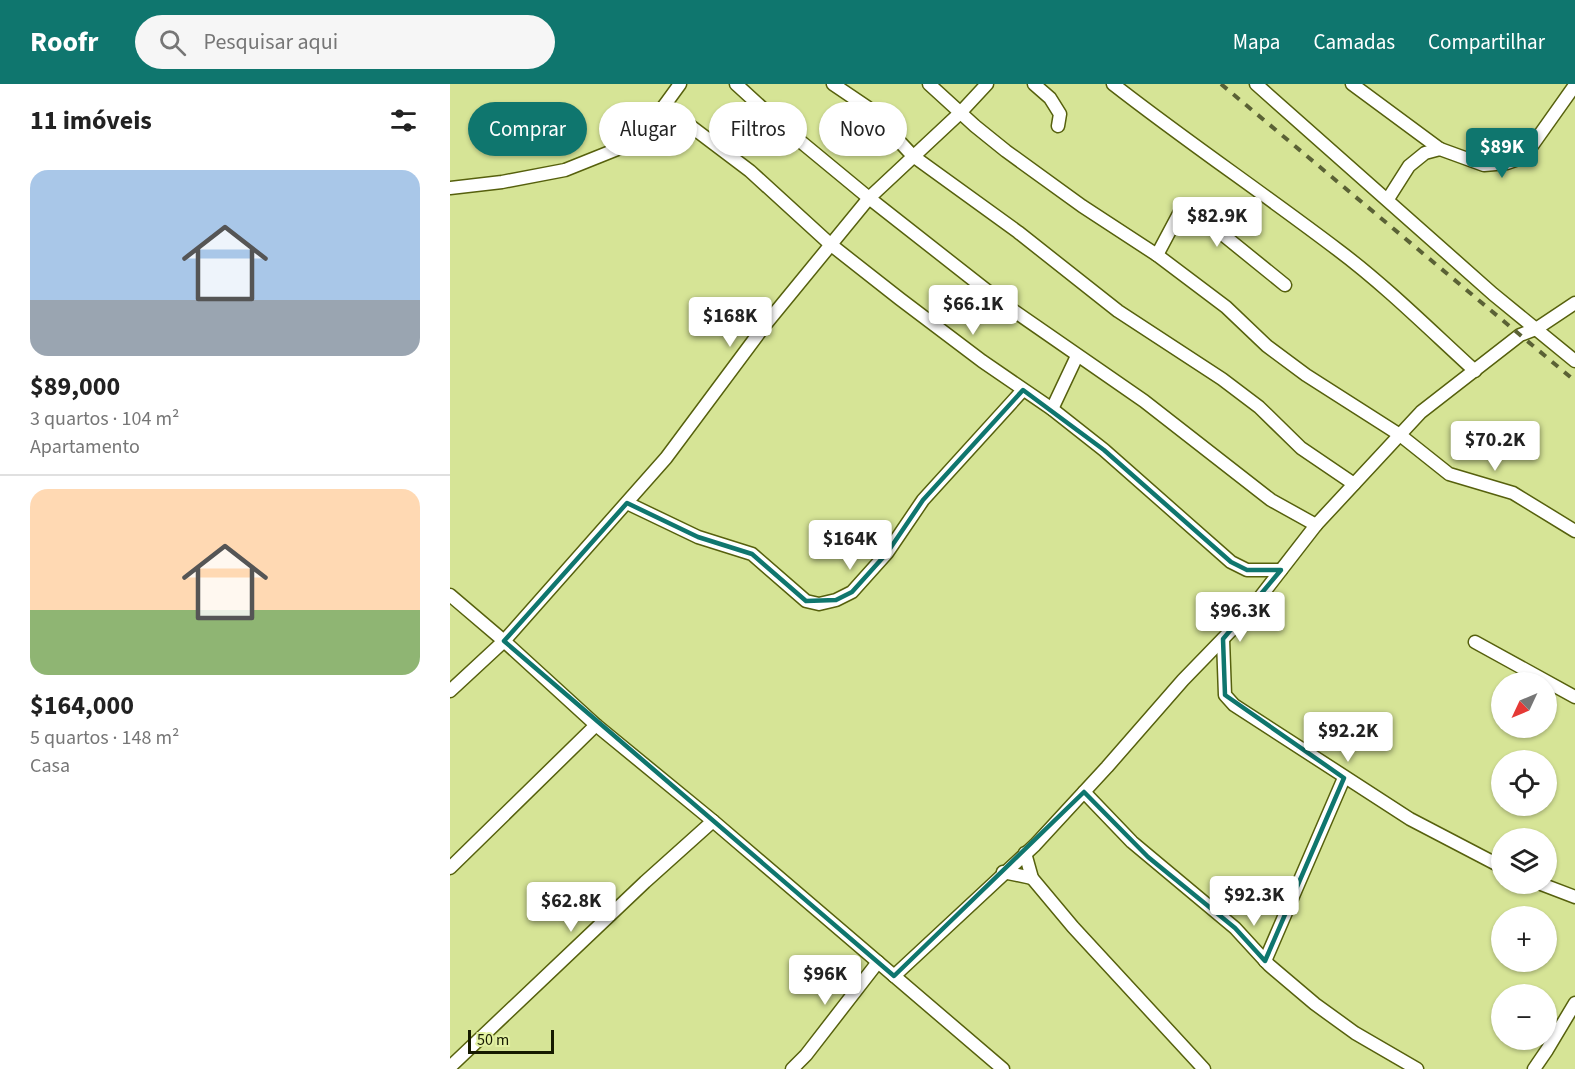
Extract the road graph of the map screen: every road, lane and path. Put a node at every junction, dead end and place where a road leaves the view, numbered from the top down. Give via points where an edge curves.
1 (680, 84) edge
2 (736, 84) edge
3 (833, 84) edge
4 (929, 84) edge
5 (987, 84) edge
6 (1034, 84) edge
7 (1113, 84) edge
8 (1256, 84) edge
9 (1352, 84) edge
10 (1575, 85) edge
11 (667, 102) edge
12 (960, 112) junction
13 (1058, 126) dead end
14 (697, 131) edge
15 (1440, 149) junction
16 (600, 156) edge
17 (913, 156) junction
18 (450, 188) edge
19 (869, 198) junction
20 (1388, 199) junction
21 (830, 244) junction
22 (1157, 255) junction
23 (1285, 285) dead end
24 (1575, 303) edge
25 (1536, 329) junction
26 (1077, 356) junction
27 (1575, 361) edge
28 (1475, 371) junction
29 (1023, 390) junction
30 (1052, 409) junction
31 (1400, 435) junction
32 (1354, 484) junction
33 (627, 503) junction
34 (1316, 525) junction
35 (1575, 531) edge
36 (1281, 570) junction
37 (450, 595) edge
38 (1223, 639) junction
39 (504, 640) junction
40 (1475, 642) dead end
41 (450, 691) edge
42 (1575, 697) edge
43 (596, 724) junction
44 (1344, 778) junction
45 (1084, 792) junction
46 (713, 821) junction
47 (1025, 853) junction
48 (1491, 861) edge
49 (450, 868) edge
50 (1003, 872) junction
51 (1032, 879) junction
52 (1557, 890) edge
53 (1575, 897) edge
54 (1265, 961) junction
55 (878, 962) junction
56 (894, 976) junction
57 (1575, 1003) edge
58 (450, 1067) edge
59 (792, 1069) edge
60 (1003, 1069) edge
61 (1204, 1069) edge
62 (1417, 1069) edge
63 (1534, 1069) edge

1 - 11 street
2 - 19 street
3 - 17 street via 867,107
4 - 12 street
5 - 12 street
6 - 13 street via 1060,114
7 - 28 street via 1339,251
8 - 20 street
9 - 15 street
10 - 15 street via 1524,157 1507,164 1484,165
12 - 17 street
12 - 22 street via 1006,151
14 - 21 street via 750,171
15 - 20 street via 1425,153 1409,166
16 - 18 street via 565,170
17 - 19 street
17 - 32 street via 1118,310 1222,379 1259,407 1307,453
19 - 21 street
19 - 26 street
20 - 25 street
21 - 29 street
21 - 33 street
22 - 23 street via 1182,208 1190,208
22 - 31 street via 1306,375
24 - 25 street
25 - 27 street
25 - 28 street via 1520,335
26 - 30 street
26 - 34 street via 1144,401 1271,500
28 - 31 street via 1421,412
29 - 30 street
29 - 33 street via 923,500 887,553 852,591 836,600 819,604 806,601 752,554 698,537
30 - 36 street via 1231,562 1247,570
31 - 32 street
31 - 35 street via 1449,474 1513,493
32 - 34 street
33 - 39 street
34 - 36 street
36 - 38 street
37 - 39 street
38 - 44 street via 1225,695 1229,701
38 - 45 street
39 - 41 street
39 - 43 street
40 - 42 street
43 - 46 street
43 - 49 street
44 - 48 street via 1410,819
44 - 54 street
45 - 47 street
45 - 54 street via 1132,842 1235,928
46 - 55 street
46 - 58 street
47 - 50 street
47 - 51 street
50 - 51 street
50 - 56 street
51 - 61 street
52 - 53 street
54 - 62 street via 1343,1025
55 - 56 street
55 - 59 street
56 - 60 street
57 - 63 street

